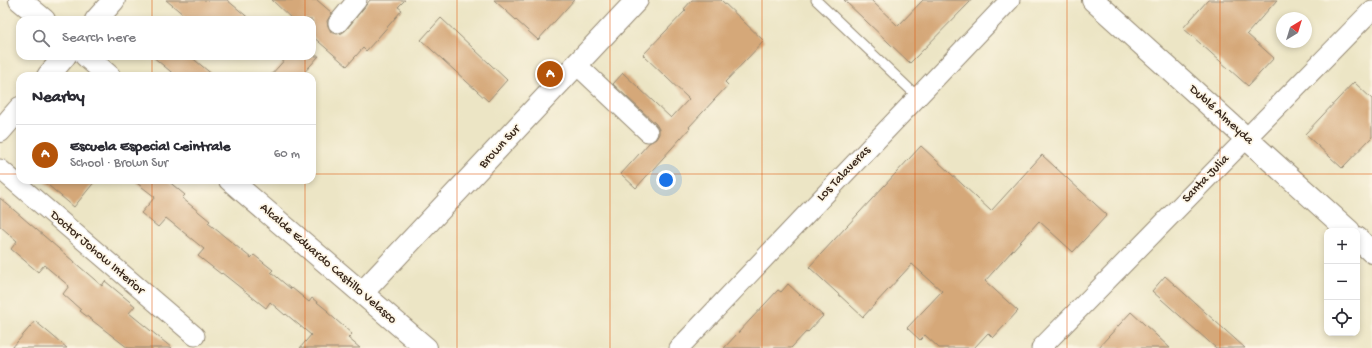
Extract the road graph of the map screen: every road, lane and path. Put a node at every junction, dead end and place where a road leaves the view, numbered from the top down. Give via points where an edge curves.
1 (20, 0) edge
2 (114, 0) edge
3 (637, 0) edge
4 (816, 0) edge
5 (1010, 0) edge
6 (1093, 0) edge
7 (353, 1) edge
8 (1372, 10) edge
9 (39, 16) edge
10 (100, 16) edge
11 (338, 23) dead end
12 (62, 60) edge
13 (91, 60) edge
14 (577, 65) junction
15 (51, 72) edge
16 (104, 72) edge
17 (918, 97) junction
18 (16, 113) edge
19 (0, 131) edge
20 (648, 132) dead end
21 (1246, 138) junction
22 (0, 169) edge
23 (16, 183) edge
24 (18, 184) edge
25 (235, 184) edge
26 (1346, 228) edge
27 (1360, 241) edge
28 (1372, 252) edge
29 (362, 294) junction
30 (195, 336) dead end
31 (426, 348) edge
32 (679, 348) edge
33 (1041, 348) edge

1 - 9 main road
2 - 10 main road
3 - 14 main road, Brown Sur
4 - 17 lane
5 - 17 street, Los Talaveras
6 - 21 main road, Dublé Almeyda
7 - 11 street
8 - 21 street, Santa Julia
12 - 15 main road
13 - 16 main road
14 - 20 street
14 - 29 main road, Brown Sur
17 - 32 street, Los Talaveras
18 - 19 main road
21 - 26 main road, Dublé Almeyda
21 - 33 street, Santa Julia
22 - 23 street, Doctor Johow Interior
24 - 30 street, Doctor Johow Interior
25 - 29 main road, Alcalde Eduardo Castillo Velasco
27 - 28 main road
29 - 31 main road, Alcalde Eduardo Castillo Velasco

